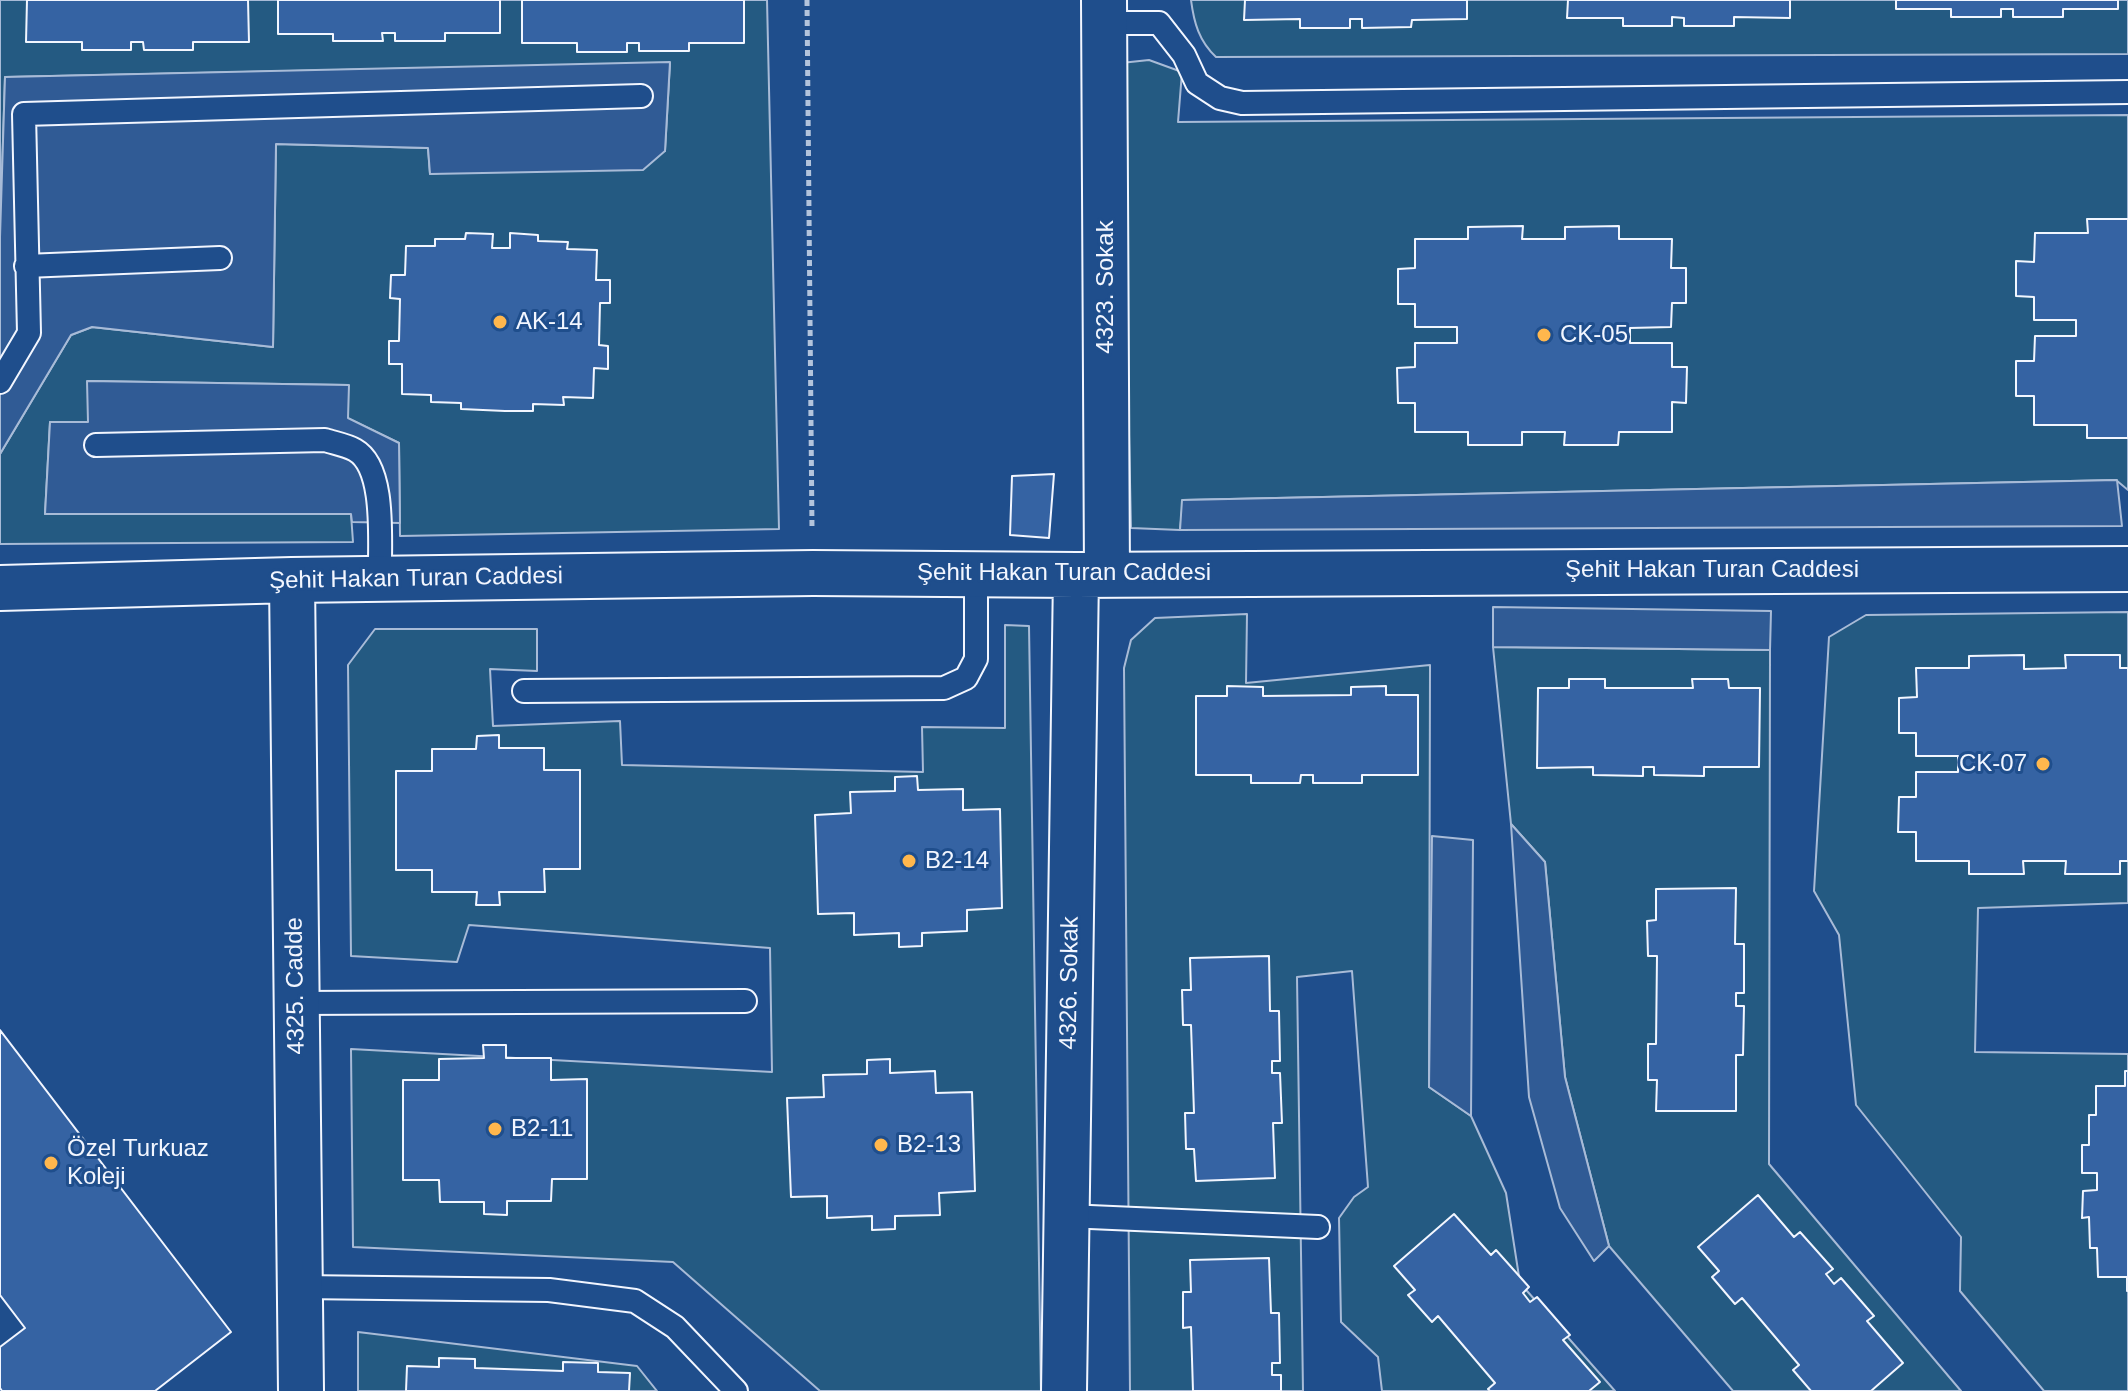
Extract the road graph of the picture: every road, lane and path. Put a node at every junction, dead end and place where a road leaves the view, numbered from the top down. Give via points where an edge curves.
1 (807, 0) edge
2 (1105, 12) edge
3 (2128, 92) edge
4 (641, 96) dead end
5 (220, 258) dead end
6 (26, 266) junction
7 (0, 382) edge
8 (96, 445) dead end
9 (2128, 569) edge
10 (813, 573) junction
11 (976, 574) junction
12 (1092, 574) junction
13 (380, 579) junction
14 (292, 580) junction
15 (0, 588) edge
16 (524, 691) dead end
17 (745, 1001) dead end
18 (296, 1003) junction
19 (1067, 1216) junction
20 (1318, 1227) dead end
21 (300, 1287) junction
22 (301, 1391) edge
23 (736, 1391) edge
24 (1064, 1391) edge

1 - 10 path
2 - 3 lane via 1159,23 1197,83 1220,98 1242,103
2 - 12 street, 4323. Sokak
4 - 6 lane via 24,114
5 - 6 lane
6 - 7 lane via 29,333
8 - 13 lane via 325,440 355,450 374,470
9 - 12 street, Şehit Hakan Turan Caddesi
10 - 11 street, Şehit Hakan Turan Caddesi
10 - 13 street, Şehit Hakan Turan Caddesi
11 - 12 street, Şehit Hakan Turan Caddesi
11 - 16 lane via 976,659 966,678 944,688
12 - 19 street, 4326. Sokak
13 - 14 street, Şehit Hakan Turan Caddesi
14 - 15 street, Şehit Hakan Turan Caddesi
14 - 18 street, 4325. Cadde
17 - 18 lane
18 - 21 street, 4325. Cadde
19 - 20 lane
19 - 24 street, 4326. Sokak
21 - 22 street, 4325. Cadde
21 - 23 lane via 549,1290 635,1301 675,1327

